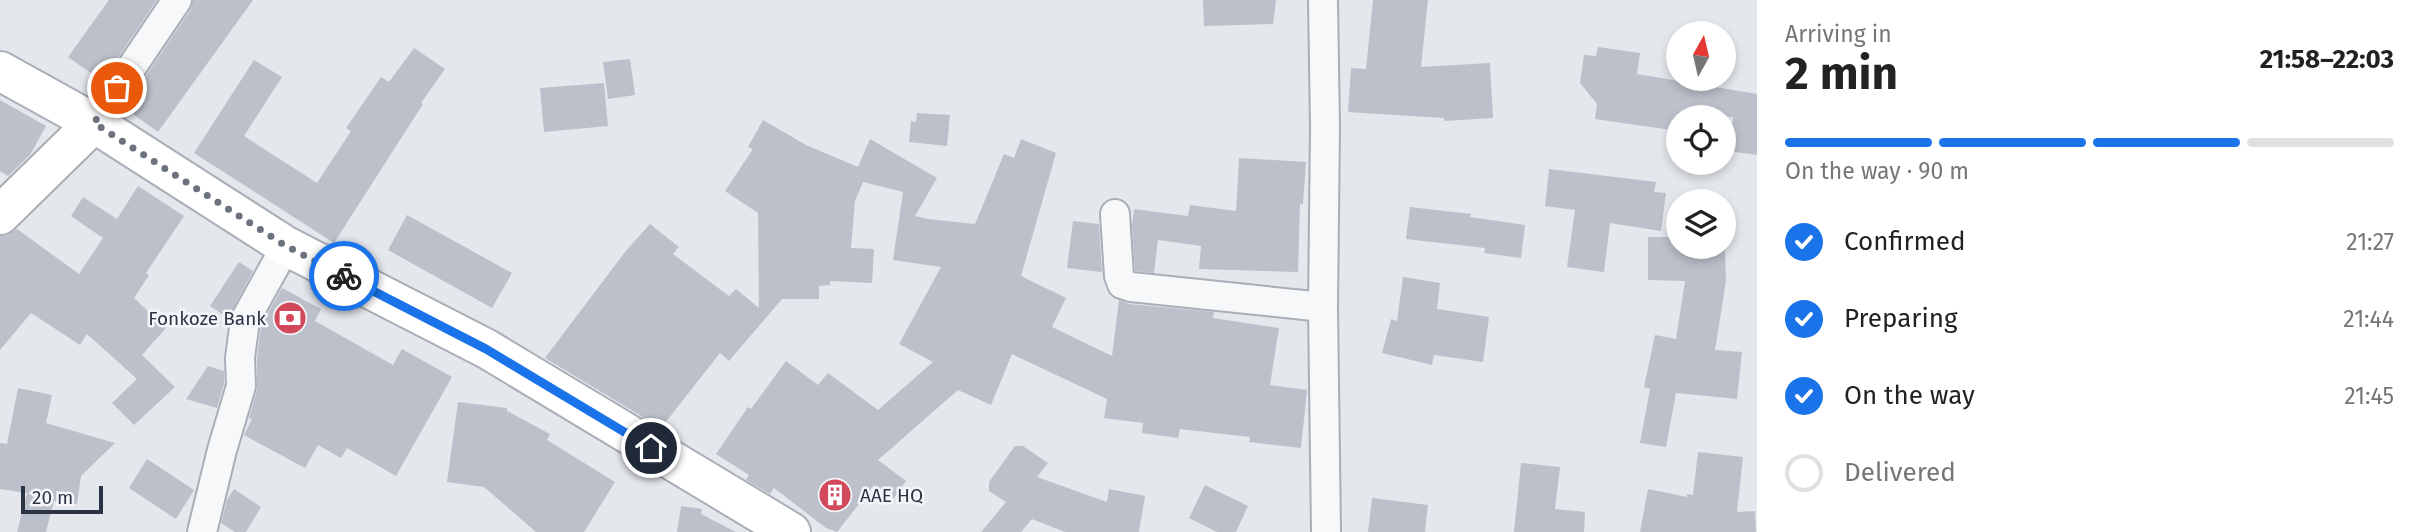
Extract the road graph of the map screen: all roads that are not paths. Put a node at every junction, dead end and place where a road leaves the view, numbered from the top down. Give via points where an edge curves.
1 (177, 0) edge
2 (1323, 0) edge
3 (0, 71) edge
4 (94, 123) junction
5 (1115, 214) dead end
6 (0, 215) edge
7 (286, 246) junction
8 (1323, 307) junction
9 (202, 532) edge
10 (791, 532) edge
11 (1326, 532) edge

1 - 4 street
2 - 8 street
3 - 4 main road
4 - 6 main road
4 - 7 main road
5 - 8 street via 1122,284
7 - 9 street via 245,320 241,386
7 - 10 main road via 486,349
8 - 11 street

